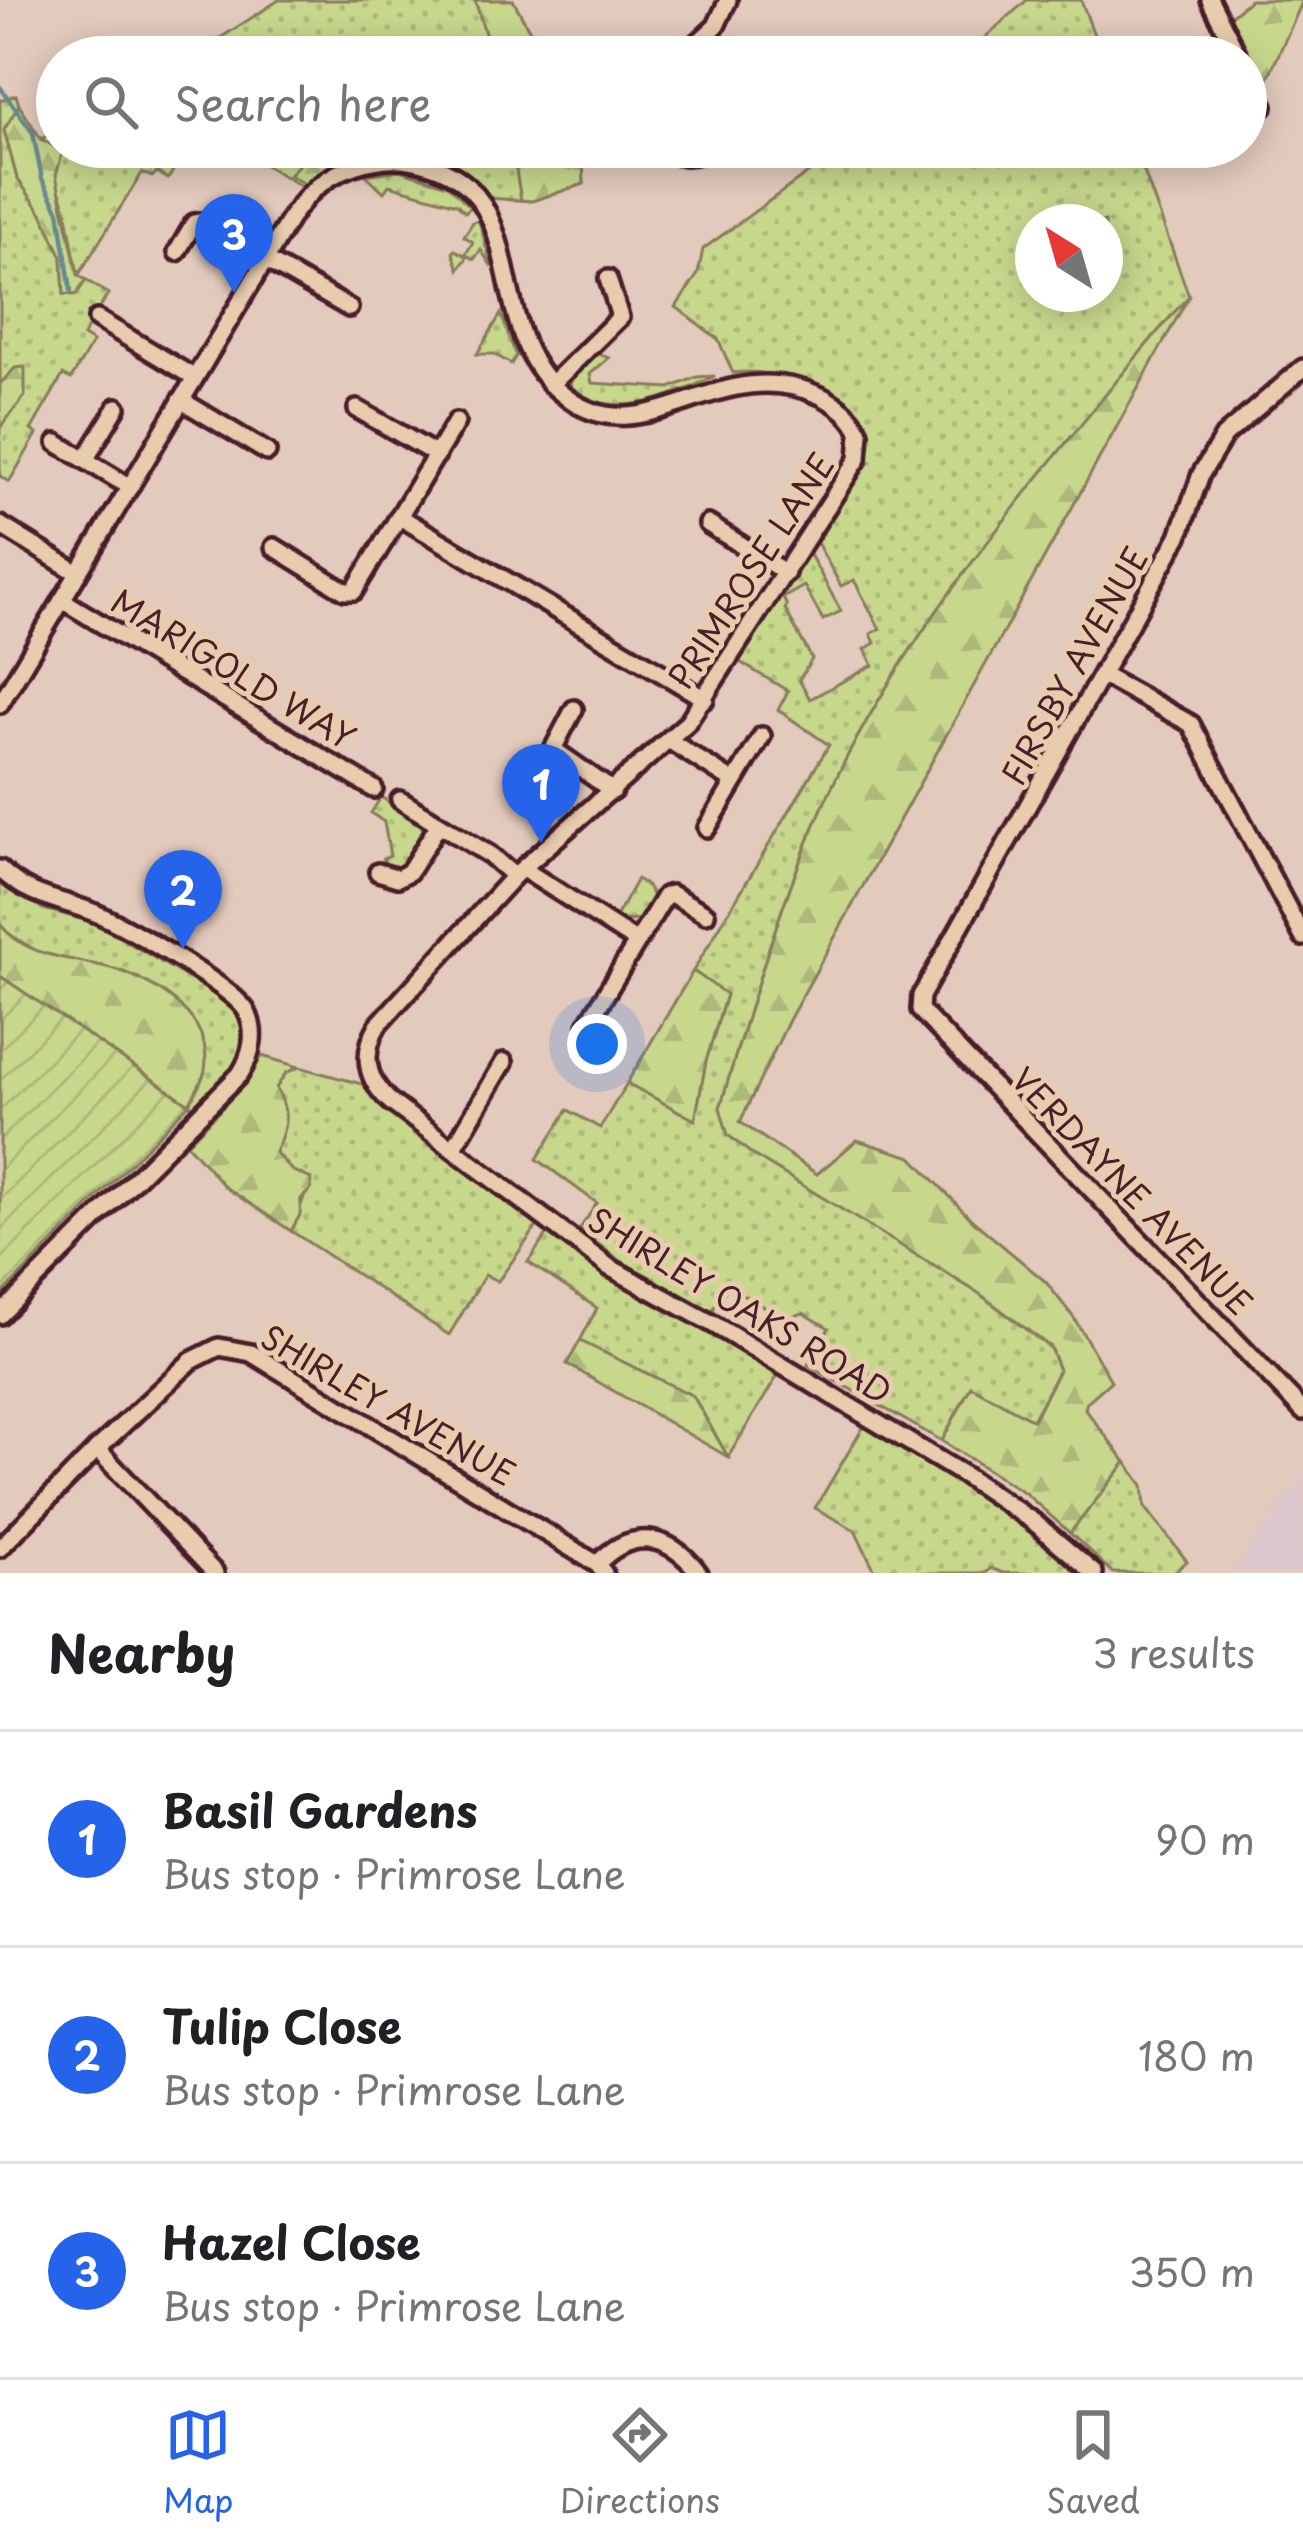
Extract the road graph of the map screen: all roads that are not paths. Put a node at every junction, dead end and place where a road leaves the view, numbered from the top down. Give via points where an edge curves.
1 (728, 0) edge
2 (1217, 3) edge
3 (705, 36) edge
4 (1230, 36) edge
5 (350, 168) edge
6 (441, 168) edge
7 (177, 252) dead end
8 (266, 260) junction
9 (608, 279) dead end
10 (349, 308) dead end
11 (98, 319) dead end
12 (1303, 368) edge
13 (195, 378) junction
14 (551, 385) junction
15 (181, 400) junction
16 (117, 407) dead end
17 (357, 409) dead end
18 (456, 422) dead end
19 (58, 443) dead end
20 (267, 452) dead end
21 (436, 455) junction
22 (85, 460) junction
23 (130, 487) junction
24 (400, 517) junction
25 (708, 524) dead end
26 (0, 525) edge
27 (274, 548) dead end
28 (78, 573) junction
29 (786, 573) junction
30 (62, 600) junction
31 (1104, 676) junction
32 (705, 698) junction
33 (0, 704) edge
34 (574, 709) dead end
35 (762, 736) dead end
36 (670, 741) junction
37 (734, 782) junction
38 (374, 789) dead end
39 (613, 791) junction
40 (400, 800) dead end
41 (439, 824) junction
42 (707, 828) dead end
43 (0, 869) edge
44 (378, 872) dead end
45 (519, 873) junction
46 (706, 914) dead end
47 (1303, 937) edge
48 (637, 942) junction
49 (920, 1010) joint
50 (586, 1025) dead end
51 (504, 1062) dead end
52 (370, 1074) joint
53 (454, 1149) junction
54 (0, 1315) edge
55 (1303, 1411) edge
56 (97, 1449) junction
57 (0, 1548) edge
58 (600, 1568) edge
59 (215, 1573) edge
60 (699, 1573) edge
61 (1094, 1573) edge

1 - 3 street
2 - 4 street
5 - 8 street, PRIMROSE LANE via 304,198
6 - 14 street, PRIMROSE LANE via 486,206 519,333
7 - 8 street via 200,222
8 - 10 street
8 - 13 street, PRIMROSE LANE
9 - 14 street via 620,317
11 - 13 street
12 - 31 street, FIRSBY AVENUE via 1224,436
13 - 15 street, PRIMROSE LANE
14 - 29 street, PRIMROSE LANE via 583,408 622,418 745,383 792,386 841,407 860,433 858,459
15 - 20 street
15 - 23 street, PRIMROSE LANE
16 - 22 street
17 - 21 street
18 - 21 street
19 - 22 street
21 - 24 street
22 - 23 street
23 - 28 street, PRIMROSE LANE
24 - 27 street via 352,592
24 - 32 street
25 - 29 street
26 - 28 street
28 - 30 street, PRIMROSE LANE
29 - 32 street, PRIMROSE LANE
30 - 33 street, PRIMROSE LANE
30 - 38 street, MARIGOLD WAY
31 - 47 street via 1192,724
31 - 49 street, FIRSBY AVENUE
32 - 36 street, PRIMROSE LANE
34 - 39 street via 553,749
35 - 37 street
36 - 37 street
36 - 39 street, PRIMROSE LANE
37 - 42 street
39 - 45 street, PRIMROSE LANE
40 - 41 street
41 - 44 street via 410,872
41 - 45 street
43 - 54 street via 42,898 106,918 232,994 252,1034 240,1074
45 - 48 street
45 - 52 street, PRIMROSE LANE via 378,1025
46 - 48 street via 668,894
48 - 50 street
49 - 55 street, VERDAYNE AVENUE
51 - 53 street
52 - 53 street, SHIRLEY OAKS ROAD via 384,1097
53 - 61 street, SHIRLEY OAKS ROAD via 609,1267 964,1475
56 - 57 street, SHIRLEY AVENUE
56 - 58 street, SHIRLEY AVENUE via 191,1361 219,1348 251,1353
56 - 59 street
58 - 60 street, SHIRLEY AVENUE via 616,1546 656,1540

